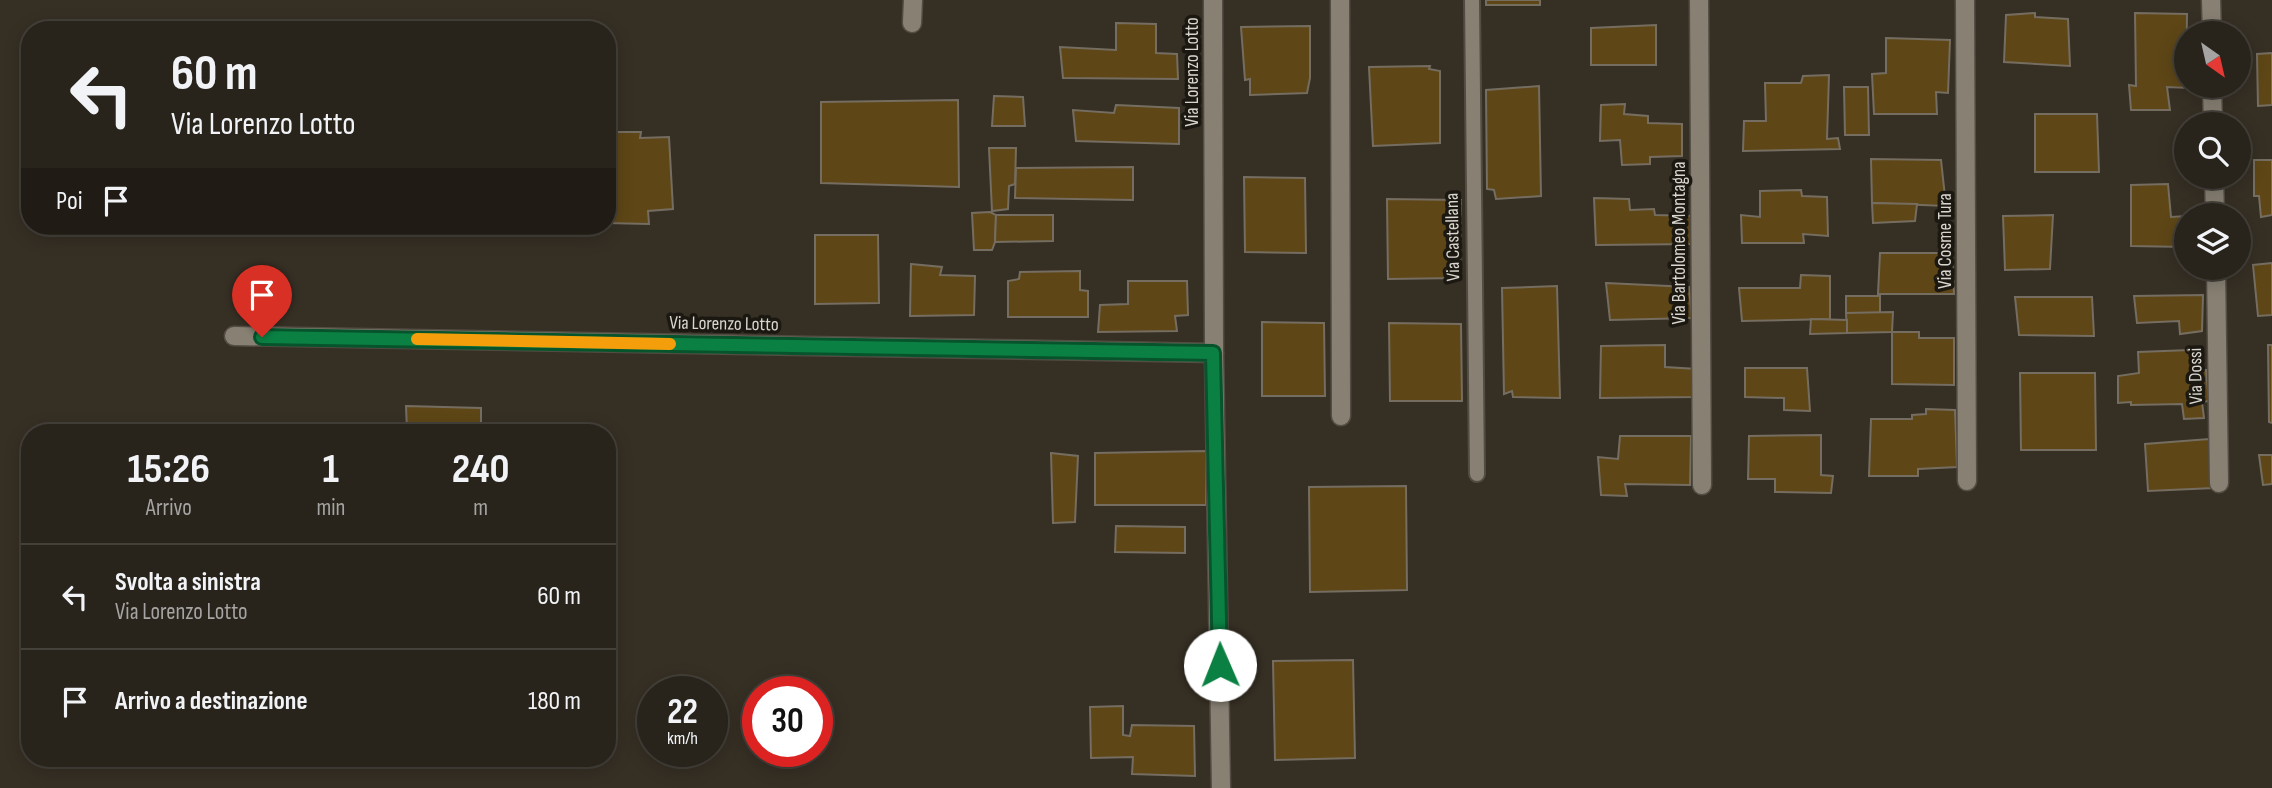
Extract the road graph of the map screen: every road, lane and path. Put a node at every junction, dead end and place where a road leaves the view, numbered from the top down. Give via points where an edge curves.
1 (913, 0) edge
2 (1213, 0) edge
3 (1340, 0) edge
4 (1472, 0) edge
5 (1699, 0) edge
6 (1965, 0) edge
7 (2211, 0) edge
8 (2212, 21) edge
9 (912, 23) dead end
10 (2216, 280) edge
11 (234, 336) dead end
12 (1213, 353) junction
13 (1341, 416) dead end
14 (1477, 474) dead end
15 (1967, 481) dead end
16 (2219, 483) dead end
17 (1702, 485) dead end
18 (1221, 788) edge

1 - 9 street
2 - 12 street, Via Lorenzo Lotto
3 - 13 street
4 - 14 lane, Via Castellana
5 - 17 street, Via Bartolomeo Montagna
6 - 15 street, Via Cosme Tura
7 - 8 street
10 - 16 street, Via Dossi
11 - 12 street, Via Lorenzo Lotto
12 - 18 street, Via Lorenzo Lotto

